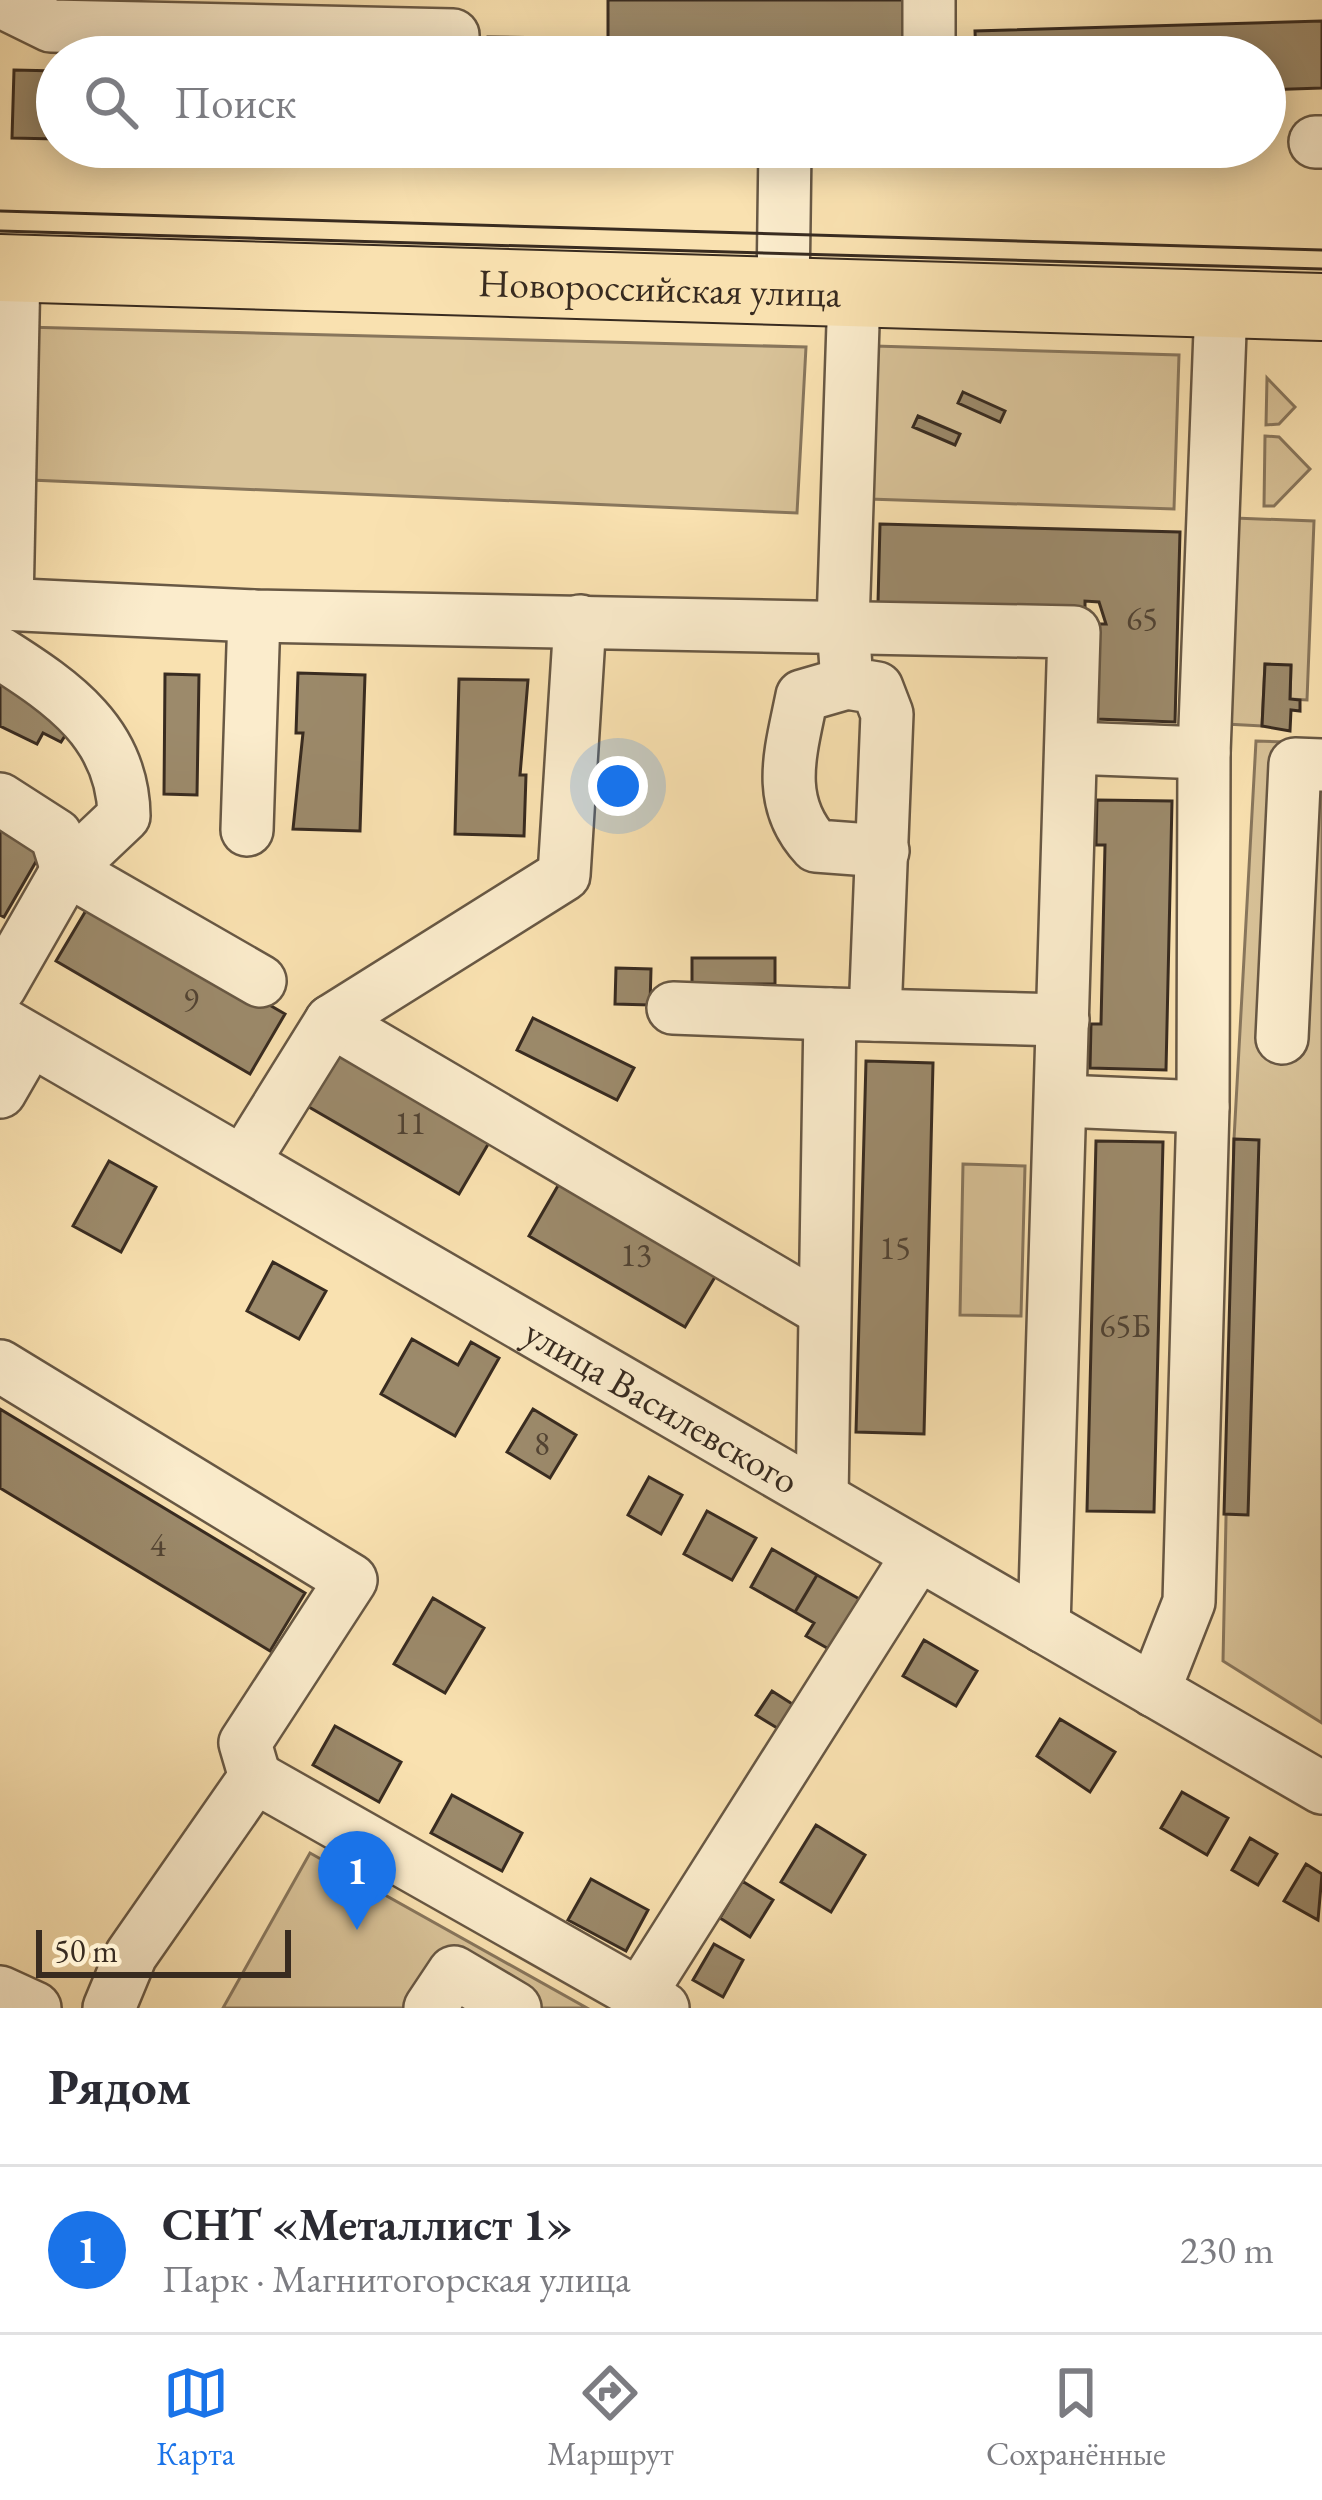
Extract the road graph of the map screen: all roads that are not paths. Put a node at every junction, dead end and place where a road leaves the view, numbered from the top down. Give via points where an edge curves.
1 (5, 0) edge
2 (928, 0) edge
3 (257, 16) edge
4 (453, 35) dead end
5 (929, 36) edge
6 (785, 168) edge
7 (7, 268) edge
8 (783, 292) junction
9 (854, 294) junction
10 (1221, 305) junction
11 (1322, 308) edge
12 (254, 616) junction
13 (2, 620) edge
14 (580, 621) junction
15 (843, 624) junction
16 (847, 682) junction
17 (1071, 748) junction
18 (1204, 753) junction
19 (1322, 765) edge
20 (0, 799) edge
21 (247, 830) dead end
22 (883, 851) junction
23 (67, 871) junction
24 (260, 981) dead end
25 (0, 987) edge
26 (673, 1009) dead end
27 (853, 1014) junction
28 (1063, 1020) junction
29 (332, 1021) junction
30 (15, 1031) edge
31 (1282, 1038) dead end
32 (0, 1092) edge
33 (1063, 1101) junction
34 (1203, 1107) junction
35 (244, 1161) junction
36 (824, 1310) junction
37 (0, 1366) edge
38 (822, 1498) junction
39 (918, 1555) junction
40 (1044, 1627) junction
41 (1154, 1691) junction
42 (255, 1777) junction
43 (1322, 1788) edge
44 (0, 1992) edge
45 (651, 2001) edge
46 (34, 2008) edge
47 (110, 2008) edge
48 (430, 2008) edge
49 (515, 2008) edge

1 - 3 street via 51,26
2 - 5 street
3 - 4 street
6 - 8 street
7 - 8 main road, Новороссийская улица
7 - 13 street
8 - 9 main road, Новороссийская улица
9 - 10 main road, Новороссийская улица
9 - 15 street
10 - 11 main road, Новороссийская улица
10 - 18 street
12 - 13 street
12 - 14 street
12 - 21 street
13 - 23 street via 110,751 124,782 124,816
14 - 15 street
14 - 29 street via 564,875
15 - 16 street
15 - 17 street via 1073,632
16 - 22 street via 877,688 887,714
16 - 22 street via 802,696 788,766 790,807 816,846
17 - 18 street
17 - 28 street
18 - 34 street
19 - 31 street via 1294,764
20 - 23 street via 56,835
22 - 27 street
23 - 24 street
23 - 25 street
26 - 27 street
27 - 28 street
27 - 36 street
28 - 33 street
29 - 35 street
29 - 36 street
30 - 32 street
30 - 35 street, улица Василевского
33 - 34 street
33 - 40 street
34 - 41 street via 1190,1601
35 - 38 street, улица Василевского
36 - 38 street
37 - 42 street via 351,1580 245,1743
38 - 39 street, улица Василевского
39 - 40 street, улица Василевского
39 - 45 street
40 - 41 street, улица Василевского
41 - 43 street, улица Василевского
42 - 45 street
42 - 47 street via 131,1955
44 - 46 street
48 - 49 street via 454,1972

